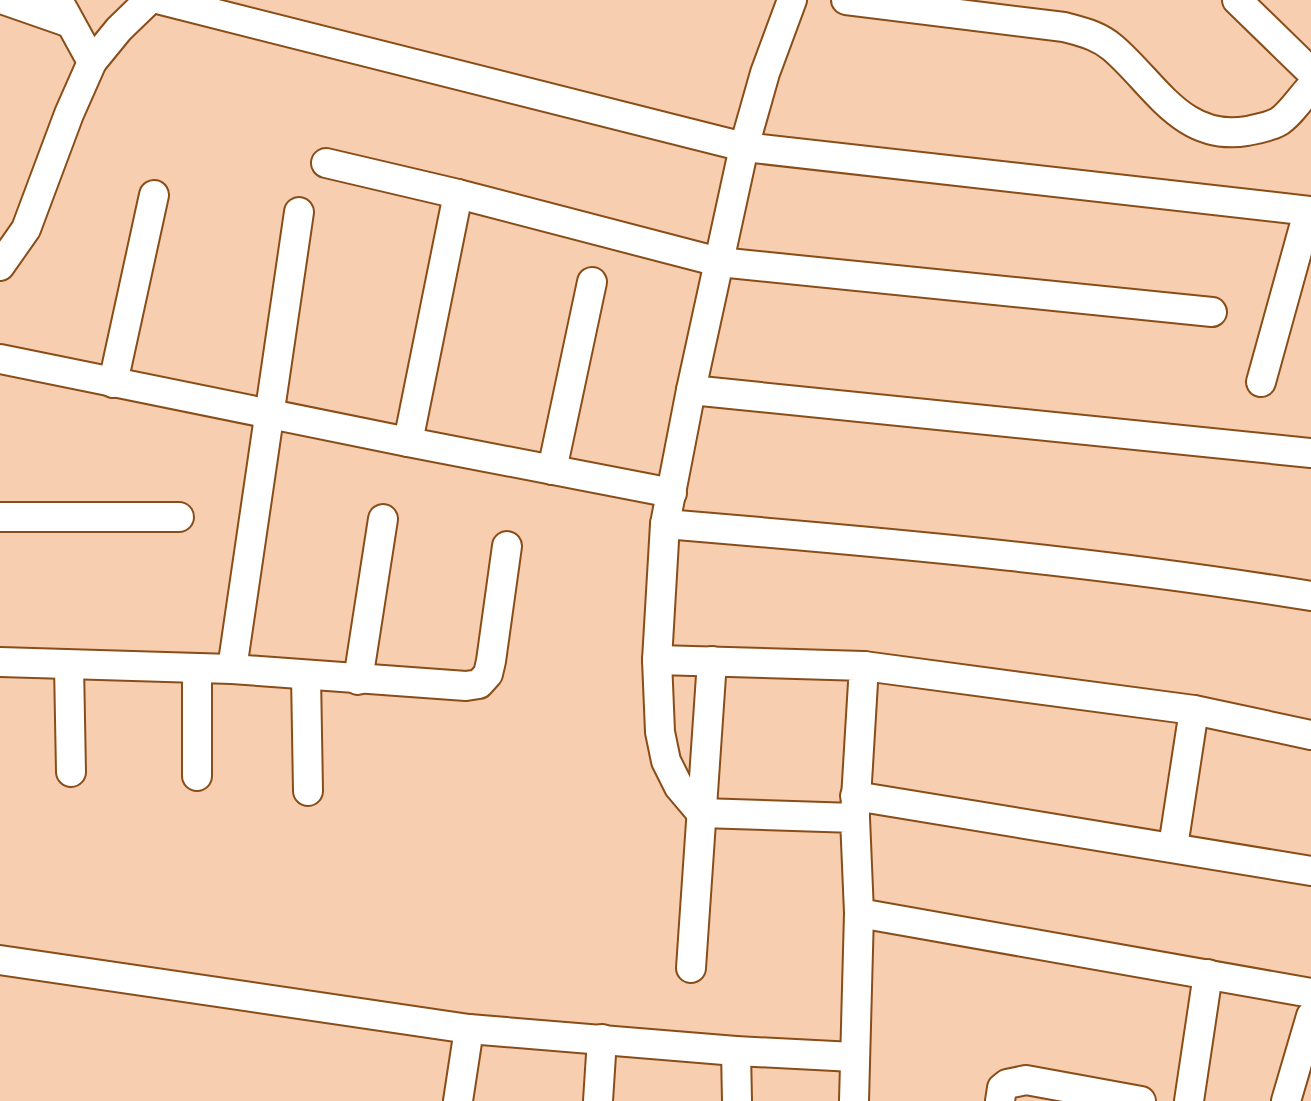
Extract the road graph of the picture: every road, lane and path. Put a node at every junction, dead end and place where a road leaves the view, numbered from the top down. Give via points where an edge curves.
1 (4, 0) edge
2 (149, 0) edge
3 (161, 0) edge
4 (792, 0) edge
5 (846, 0) edge
6 (1237, 0) edge
7 (64, 12) edge
8 (92, 62) junction
9 (1311, 72) edge
10 (1311, 87) edge
11 (744, 148) junction
12 (326, 163) dead end
13 (458, 194) junction
14 (154, 195) dead end
15 (1311, 211) edge
16 (299, 212) dead end
17 (719, 261) junction
18 (0, 266) edge
19 (592, 282) dead end
20 (1212, 312) dead end
21 (0, 359) edge
22 (1261, 382) dead end
23 (113, 383) junction
24 (691, 390) junction
25 (268, 414) junction
26 (408, 442) junction
27 (1311, 453) edge
28 (552, 470) junction
29 (672, 493) junction
30 (0, 517) edge
31 (179, 517) dead end
32 (383, 519) dead end
33 (665, 524) junction
34 (507, 546) dead end
35 (1311, 596) edge
36 (657, 660) junction
37 (0, 662) edge
38 (712, 662) junction
39 (69, 665) junction
40 (864, 666) junction
41 (197, 668) junction
42 (232, 669) junction
43 (306, 675) junction
44 (359, 680) junction
45 (1194, 710) junction
46 (1311, 735) edge
47 (71, 772) dead end
48 (197, 776) dead end
49 (308, 791) dead end
50 (855, 807) junction
51 (701, 813) junction
52 (1173, 846) junction
53 (1311, 871) edge
54 (859, 913) junction
55 (0, 960) edge
56 (691, 968) dead end
57 (1208, 974) junction
58 (1311, 993) edge
59 (1311, 1016) edge
60 (469, 1028) junction
61 (602, 1039) junction
62 (736, 1051) junction
63 (855, 1057) junction
64 (457, 1101) edge
65 (598, 1101) edge
66 (737, 1101) edge
67 (854, 1101) edge
68 (1000, 1101) edge
69 (1141, 1101) edge
70 (1189, 1101) edge
71 (1286, 1101) edge

1 - 7 street
2 - 8 street
3 - 11 street
4 - 11 street
5 - 10 street via 1091,34 1112,47 1184,119 1228,134 1279,121
6 - 9 street
7 - 8 street
8 - 18 street via 26,229
11 - 15 street
11 - 17 street
12 - 13 street
13 - 17 street
13 - 26 street
14 - 23 street
15 - 22 street
16 - 25 street
17 - 20 street
17 - 24 street
19 - 28 street
21 - 23 street
23 - 25 street
24 - 27 street
24 - 29 street
25 - 26 street
25 - 42 street
26 - 28 street
28 - 29 street
29 - 33 street
30 - 31 street
32 - 44 street
33 - 35 street via 1049,561
33 - 36 street
34 - 44 street via 491,661 479,684
36 - 38 street
36 - 51 street via 666,761 679,787
37 - 39 street
38 - 40 street
38 - 51 street
39 - 41 street
39 - 47 street
40 - 45 street
40 - 50 street
41 - 42 street
41 - 48 street
42 - 43 street
43 - 44 street
43 - 49 street
45 - 46 street
45 - 52 street
50 - 51 street
50 - 52 street
50 - 54 street
51 - 56 street
52 - 53 street
54 - 57 street
54 - 63 street
55 - 60 street
57 - 58 street
57 - 70 street
59 - 71 street
60 - 61 street
60 - 64 street
61 - 62 street
61 - 65 street
62 - 63 street
62 - 66 street
63 - 67 street
68 - 69 street via 1002,1088 1026,1080

